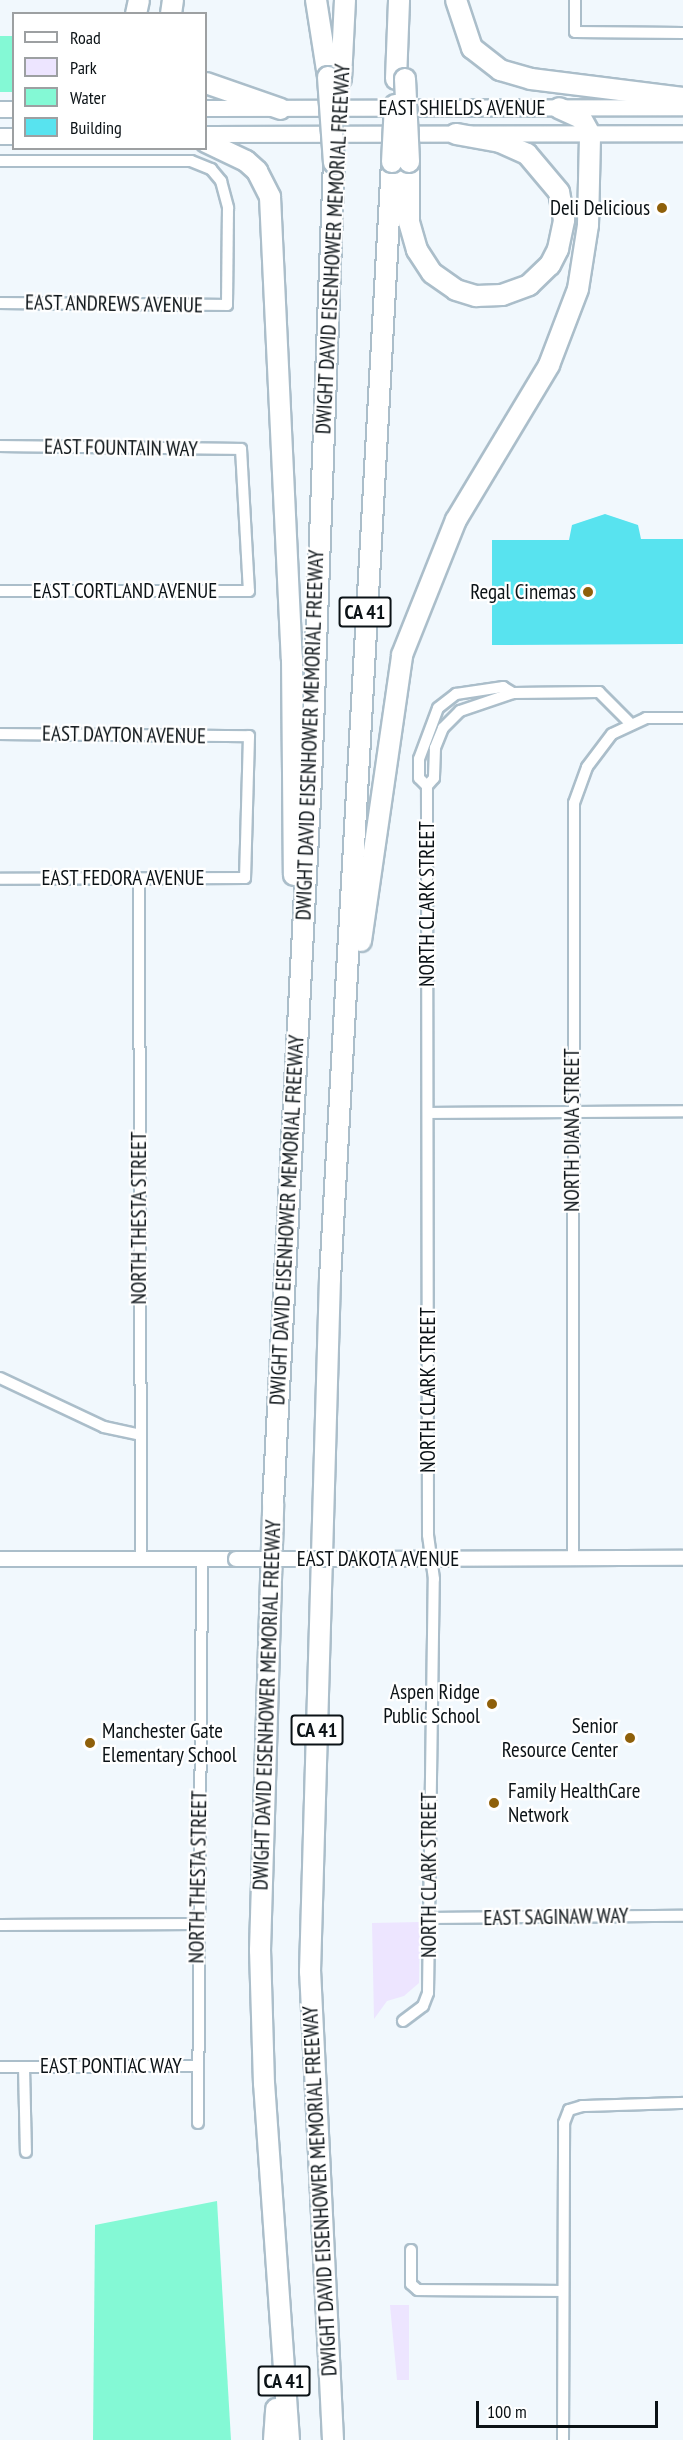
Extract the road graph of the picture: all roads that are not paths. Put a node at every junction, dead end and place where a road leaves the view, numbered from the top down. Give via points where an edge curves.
1 (316, 0) edge
2 (345, 0) edge
3 (401, 0) edge
4 (456, 0) edge
5 (575, 0) edge
6 (683, 33) edge
7 (334, 78) junction
8 (207, 83) edge
9 (683, 98) edge
10 (683, 106) edge
11 (207, 108) edge
12 (559, 108) junction
13 (281, 109) junction
14 (683, 132) edge
15 (207, 134) edge
16 (456, 134) junction
17 (590, 134) junction
18 (207, 142) edge
19 (0, 160) edge
20 (400, 162) junction
21 (0, 303) edge
22 (0, 446) edge
23 (0, 591) edge
24 (249, 591) joint
25 (513, 693) junction
26 (683, 718) edge
27 (629, 722) junction
28 (0, 734) edge
29 (427, 786) junction
30 (139, 878) junction
31 (245, 878) joint
32 (0, 879) edge
33 (295, 1055) junction
34 (345, 1063) junction
35 (683, 1111) edge
36 (571, 1112) junction
37 (428, 1113) junction
38 (0, 1378) edge
39 (138, 1434) junction
40 (202, 1558) junction
41 (573, 1558) junction
42 (683, 1558) edge
43 (0, 1559) edge
44 (141, 1559) junction
45 (431, 1559) junction
46 (683, 1916) edge
47 (429, 1918) junction
48 (196, 1924) junction
49 (0, 1925) edge
50 (403, 2021) dead end
51 (198, 2066) junction
52 (0, 2067) edge
53 (24, 2067) junction
54 (683, 2103) edge
55 (198, 2123) dead end
56 (26, 2152) dead end
57 (411, 2250) dead end
58 (562, 2291) junction
59 (279, 2322) junction
60 (330, 2398) junction
61 (274, 2440) edge
62 (289, 2440) edge
63 (333, 2440) edge
64 (340, 2440) edge
65 (563, 2440) edge

1 - 7 highway
2 - 7 highway, DWIGHT DAVID EISENHOWER MEMORIAL FREEWAY / CA 41
3 - 20 highway, bridge
4 - 9 highway via 472,48 500,70 531,79
5 - 6 street via 575,32
7 - 33 highway, DWIGHT DAVID EISENHOWER MEMORIAL FREEWAY / CA 41, bridge via 311,780
8 - 13 highway
10 - 12 main road, EAST SHIELDS AVENUE
11 - 13 main road, EAST SHIELDS AVENUE
12 - 13 main road, EAST SHIELDS AVENUE
12 - 17 highway via 581,118
14 - 17 main road, EAST SHIELDS AVENUE
15 - 16 main road, EAST SHIELDS AVENUE
16 - 17 main road, EAST SHIELDS AVENUE
16 - 20 highway via 500,142 527,154 559,192 564,220 558,249 550,265 529,285 502,295 476,296 456,290 432,273 417,250
17 - 34 highway via 585,257 562,335 549,365 456,520 402,655
18 - 33 highway via 235,152 257,171 270,197 273,219 292,647
19 - 21 street, EAST ANDREWS AVENUE via 191,161 211,169 227,195 227,305
20 - 34 highway, DWIGHT DAVID EISENHOWER MEMORIAL FREEWAY / CA 41 via 357,744
22 - 24 street, EAST FOUNTAIN WAY via 241,449
23 - 24 street, EAST CORTLAND AVENUE
25 - 27 street via 599,692
25 - 29 street, NORTH CLARK STREET via 459,711 443,728 435,748 434,778
25 - 29 street, NORTH CLARK STREET via 503,687 456,694 438,708 419,759 419,778
26 - 27 street
27 - 36 street, NORTH DIANA STREET via 599,748 574,803
28 - 31 street, EAST DAYTON AVENUE via 249,736
29 - 37 street, NORTH CLARK STREET
30 - 31 street, EAST FEDORA AVENUE
30 - 32 street, EAST FEDORA AVENUE
30 - 39 street, NORTH THESTA STREET
33 - 59 highway, DWIGHT DAVID EISENHOWER MEMORIAL FREEWAY / CA 41 via 272,1515 260,1950
34 - 60 highway, DWIGHT DAVID EISENHOWER MEMORIAL FREEWAY / CA 41 via 330,1279 310,1971
35 - 36 street
36 - 37 street
36 - 41 street, NORTH DIANA STREET
37 - 45 street, NORTH CLARK STREET
38 - 39 street via 104,1427
39 - 44 street, NORTH THESTA STREET
40 - 44 street, EAST DAKOTA AVENUE
40 - 45 street, EAST DAKOTA AVENUE, bridge
40 - 48 street, NORTH THESTA STREET
41 - 42 street, EAST DAKOTA AVENUE
41 - 45 street, EAST DAKOTA AVENUE
43 - 44 street, EAST DAKOTA AVENUE
45 - 47 street, NORTH CLARK STREET
46 - 47 street, EAST SAGINAW WAY
47 - 50 street, NORTH CLARK STREET via 428,1993 423,2006
48 - 49 street
48 - 51 street, NORTH THESTA STREET
51 - 53 street, EAST PONTIAC WAY
51 - 55 street, NORTH THESTA STREET
52 - 53 street, EAST PONTIAC WAY
53 - 56 street, EAST PONTIAC WAY
54 - 58 street via 569,2110 561,2198
57 - 58 street via 411,2284 418,2290
58 - 65 street
59 - 61 highway
59 - 62 highway, DWIGHT DAVID EISENHOWER MEMORIAL FREEWAY / CA 41
60 - 63 highway, DWIGHT DAVID EISENHOWER MEMORIAL FREEWAY / CA 41
60 - 64 highway

